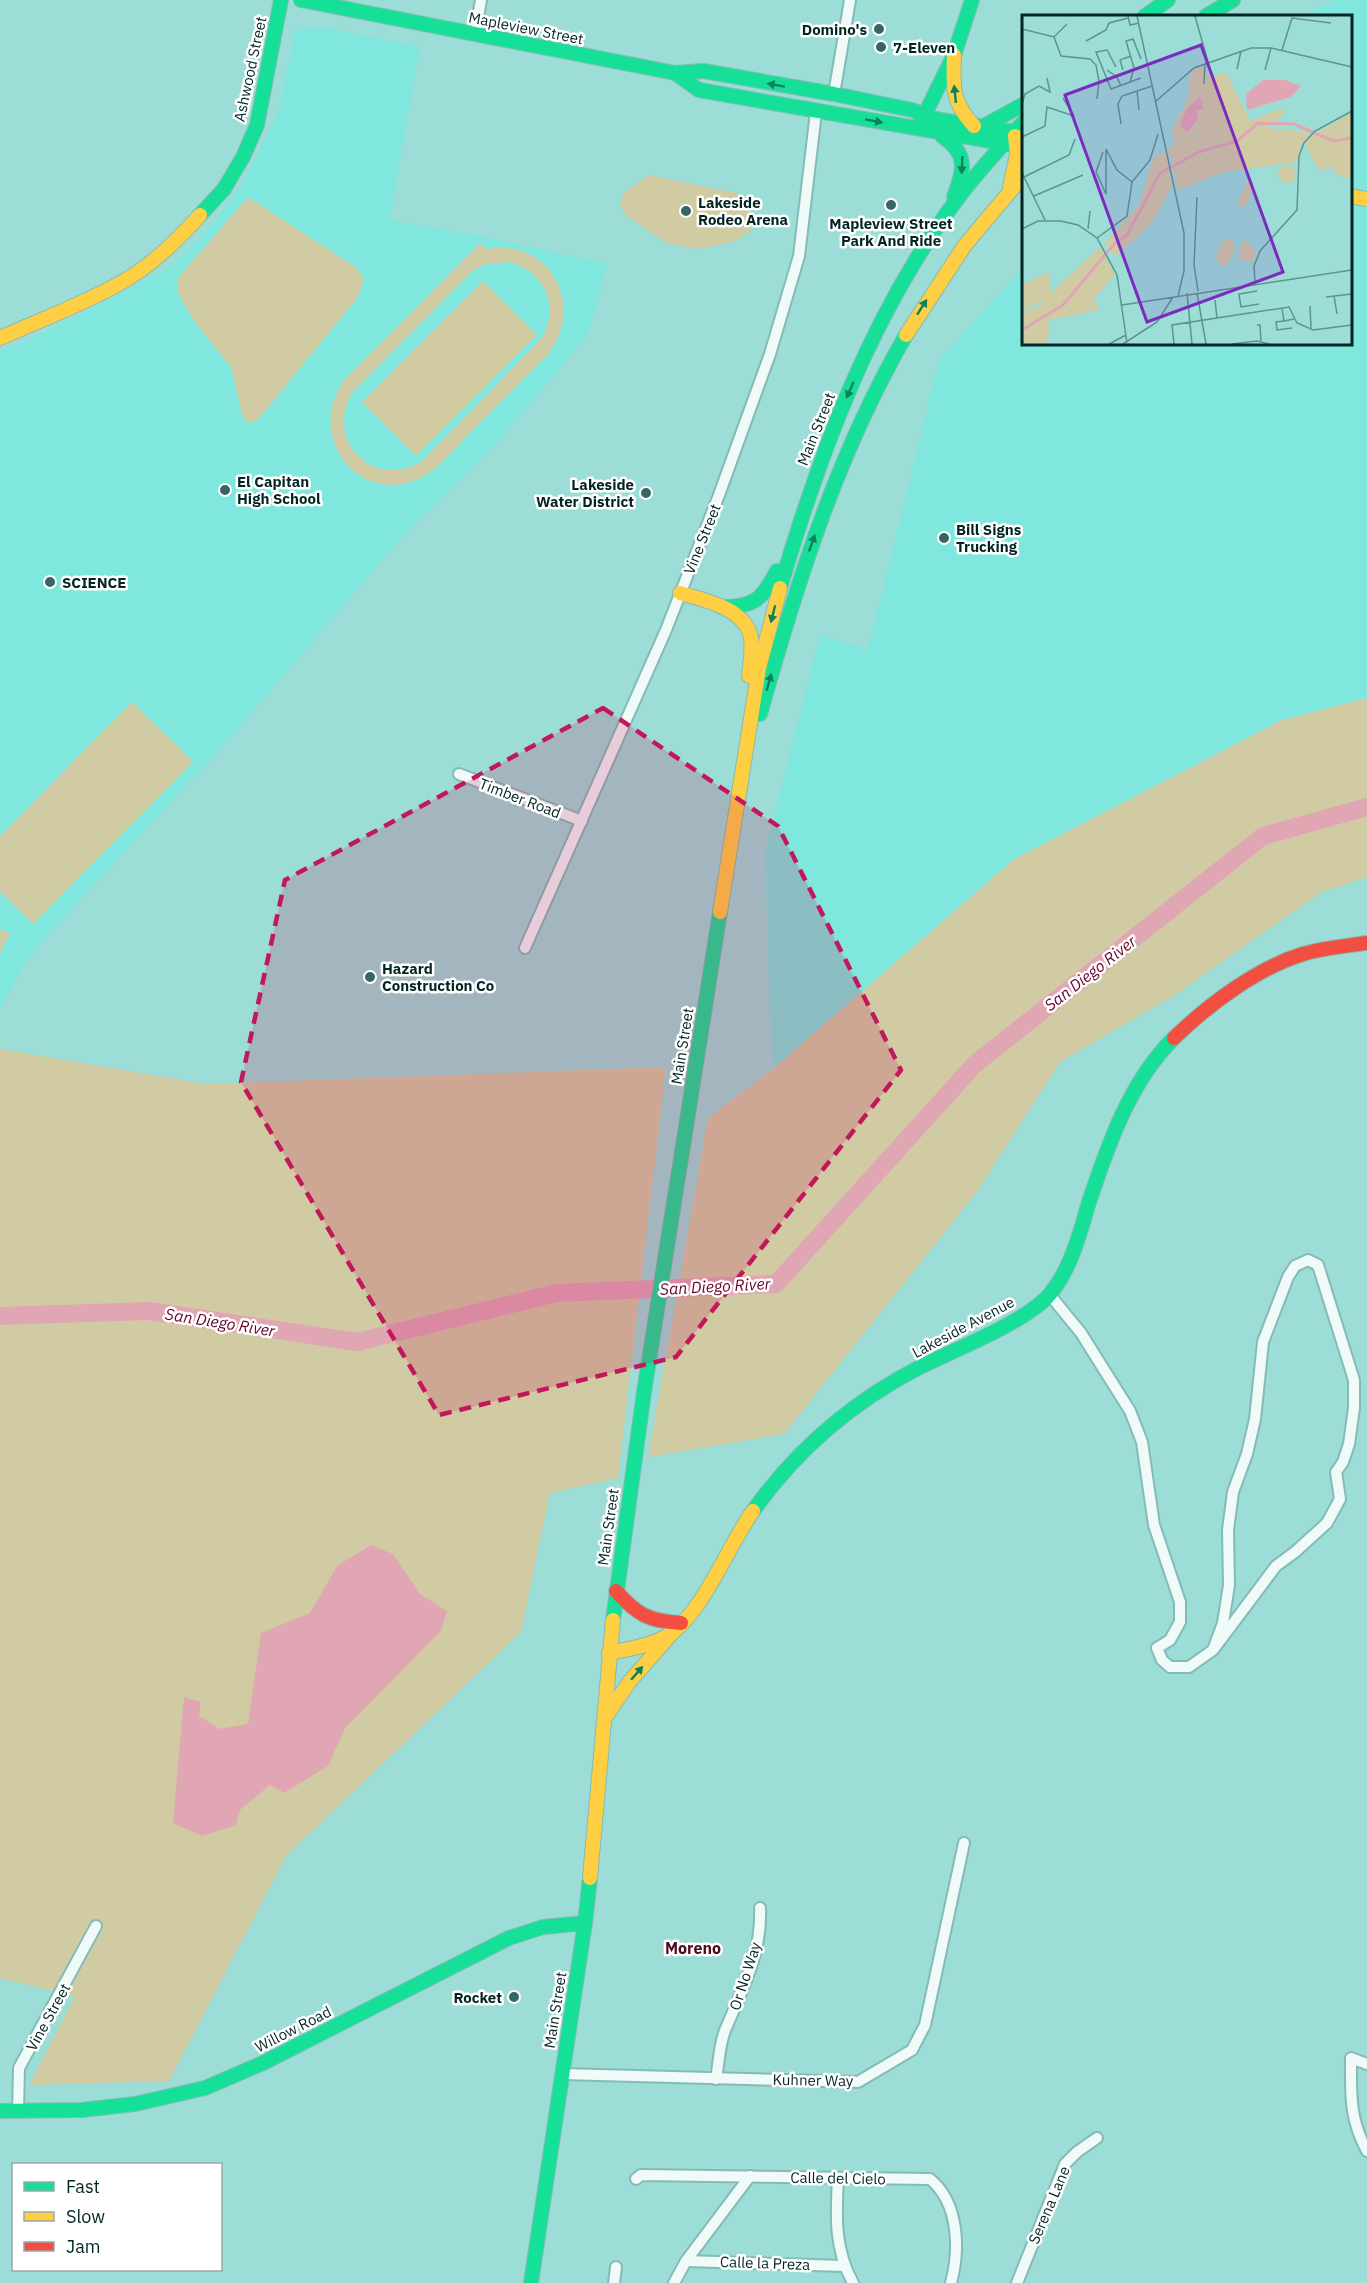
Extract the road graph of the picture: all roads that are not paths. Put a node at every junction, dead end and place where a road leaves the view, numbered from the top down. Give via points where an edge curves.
1 (282, 0) edge
2 (301, 0) edge
3 (482, 0) edge
4 (850, 0) edge
5 (972, 0) edge
6 (1168, 0) edge
7 (1233, 0) edge
8 (1146, 15) edge
9 (1208, 15) edge
10 (475, 34) junction
11 (954, 56) junction
12 (675, 74) junction
13 (834, 94) junction
14 (1022, 104) edge
15 (816, 112) junction
16 (925, 115) junction
17 (978, 126) junction
18 (916, 129) junction
19 (933, 131) junction
20 (1017, 137) edge
21 (1022, 176) edge
22 (1022, 189) edge
23 (1006, 194) junction
24 (1352, 196) edge
25 (1367, 199) edge
26 (948, 212) junction
27 (0, 338) edge
28 (794, 540) junction
29 (680, 593) junction
30 (721, 607) junction
31 (459, 774) dead end
32 (742, 779) junction
33 (582, 821) junction
34 (1367, 944) edge
35 (525, 948) dead end
36 (1050, 1294) junction
37 (616, 1591) junction
38 (677, 1627) junction
39 (1213, 1650) junction
40 (609, 1653) junction
41 (604, 1720) junction
42 (964, 1843) dead end
43 (760, 1908) dead end
44 (585, 1923) junction
45 (96, 1926) dead end
46 (1367, 2064) edge
47 (562, 2074) junction
48 (716, 2079) junction
49 (0, 2111) edge
50 (18, 2112) junction
51 (1096, 2138) dead end
52 (1367, 2151) edge
53 (750, 2176) junction
54 (838, 2178) junction
55 (636, 2179) dead end
56 (686, 2261) junction
57 (844, 2266) junction
58 (616, 2267) dead end
59 (531, 2283) edge
60 (614, 2283) edge
61 (674, 2283) edge
62 (853, 2283) edge
63 (951, 2283) edge
64 (1017, 2283) edge

1 - 27 main road, Ashwood Street via 257,125 224,189 185,232 116,286
2 - 10 main road, Mapleview Street
3 - 10 street
4 - 13 street
5 - 11 main road
6 - 8 main road
7 - 9 main road
10 - 12 main road, Mapleview Street
11 - 16 main road
17 -> 11 main road via 957,108
13 -> 12 main road, Mapleview Street via 704,72
12 - 15 main road, Mapleview Street via 699,90
13 - 16 main road, Mapleview Street
14 - 17 main road
15 -> 18 main road, Mapleview Street
15 - 29 street, Vine Street via 799,256 770,354
16 - 17 main road, Mapleview Street
16 - 18 main road
17 - 20 main road, Mapleview Street
18 - 19 main road, Mapleview Street
19 - 20 main road, Mapleview Street
19 -> 26 main road via 962,152 963,169
20 - 23 main road via 1017,159
20 - 26 main road, Main Street
21 - 23 main road, Main Street
22 - 23 main road
32 -> 23 main road, Main Street via 792,599 833,483 878,384 914,320 942,276
24 - 25 main road
26 -> 28 main road, Main Street via 874,337 815,476
28 - 30 main road via 760,600 740,607
28 -> 32 main road, Main Street via 759,668
29 - 30 main road
29 - 33 street, Vine Street
30 - 32 main road via 738,616 750,634
31 - 33 street, Timber Road
32 - 37 main road, Main Street
33 - 35 street, Vine Street
34 - 36 main road, Lakeside Avenue via 1323,949 1279,964 1212,1004 1175,1035 1135,1089 1117,1124 1066,1264
36 - 38 main road, Lakeside Avenue via 1020,1317 879,1389 823,1431 786,1468 750,1514
36 - 39 street via 1082,1333 1130,1411 1142,1442 1154,1525 1179,1602 1180,1622 1170,1640 1157,1648 1162,1660 1170,1667 1189,1667
37 - 38 main road via 642,1616
37 - 40 main road, Main Street
38 - 40 main road, Lakeside Avenue via 646,1645
41 -> 38 main road via 621,1692
39 - 39 street via 1223,1623 1229,1585 1228,1530 1233,1492 1255,1419 1263,1342 1288,1277 1295,1266 1308,1260 1318,1265 1354,1380 1349,1444 1336,1472 1340,1499 1327,1522 1276,1566
40 - 41 main road, Main Street
41 - 44 main road, Main Street
42 - 48 street, Kuhner Way via 932,2000 912,2050 858,2082
43 - 48 street, Or No Way via 759,1936 750,1971 725,2030
44 - 47 main road, Main Street
44 - 50 main road, Willow Road via 543,1927 509,1938 263,2063 205,2088 124,2105
45 - 50 street, Vine Street via 19,2068
46 - 52 street via 1351,2058 1352,2112
47 - 48 street, Kuhner Way
47 - 59 main road, Main Street
49 - 50 main road, Willow Road
51 - 64 street, Serena Lane via 1065,2164
53 - 54 street, Calle del Cielo
53 - 55 street, Calle del Cielo via 641,2175
53 - 56 street
54 - 57 street via 836,2226
54 - 63 street, Calle del Cielo via 930,2179 939,2186 956,2235 956,2266
56 - 57 street, Calle la Preza
56 - 61 street
57 - 62 street
58 - 60 street

